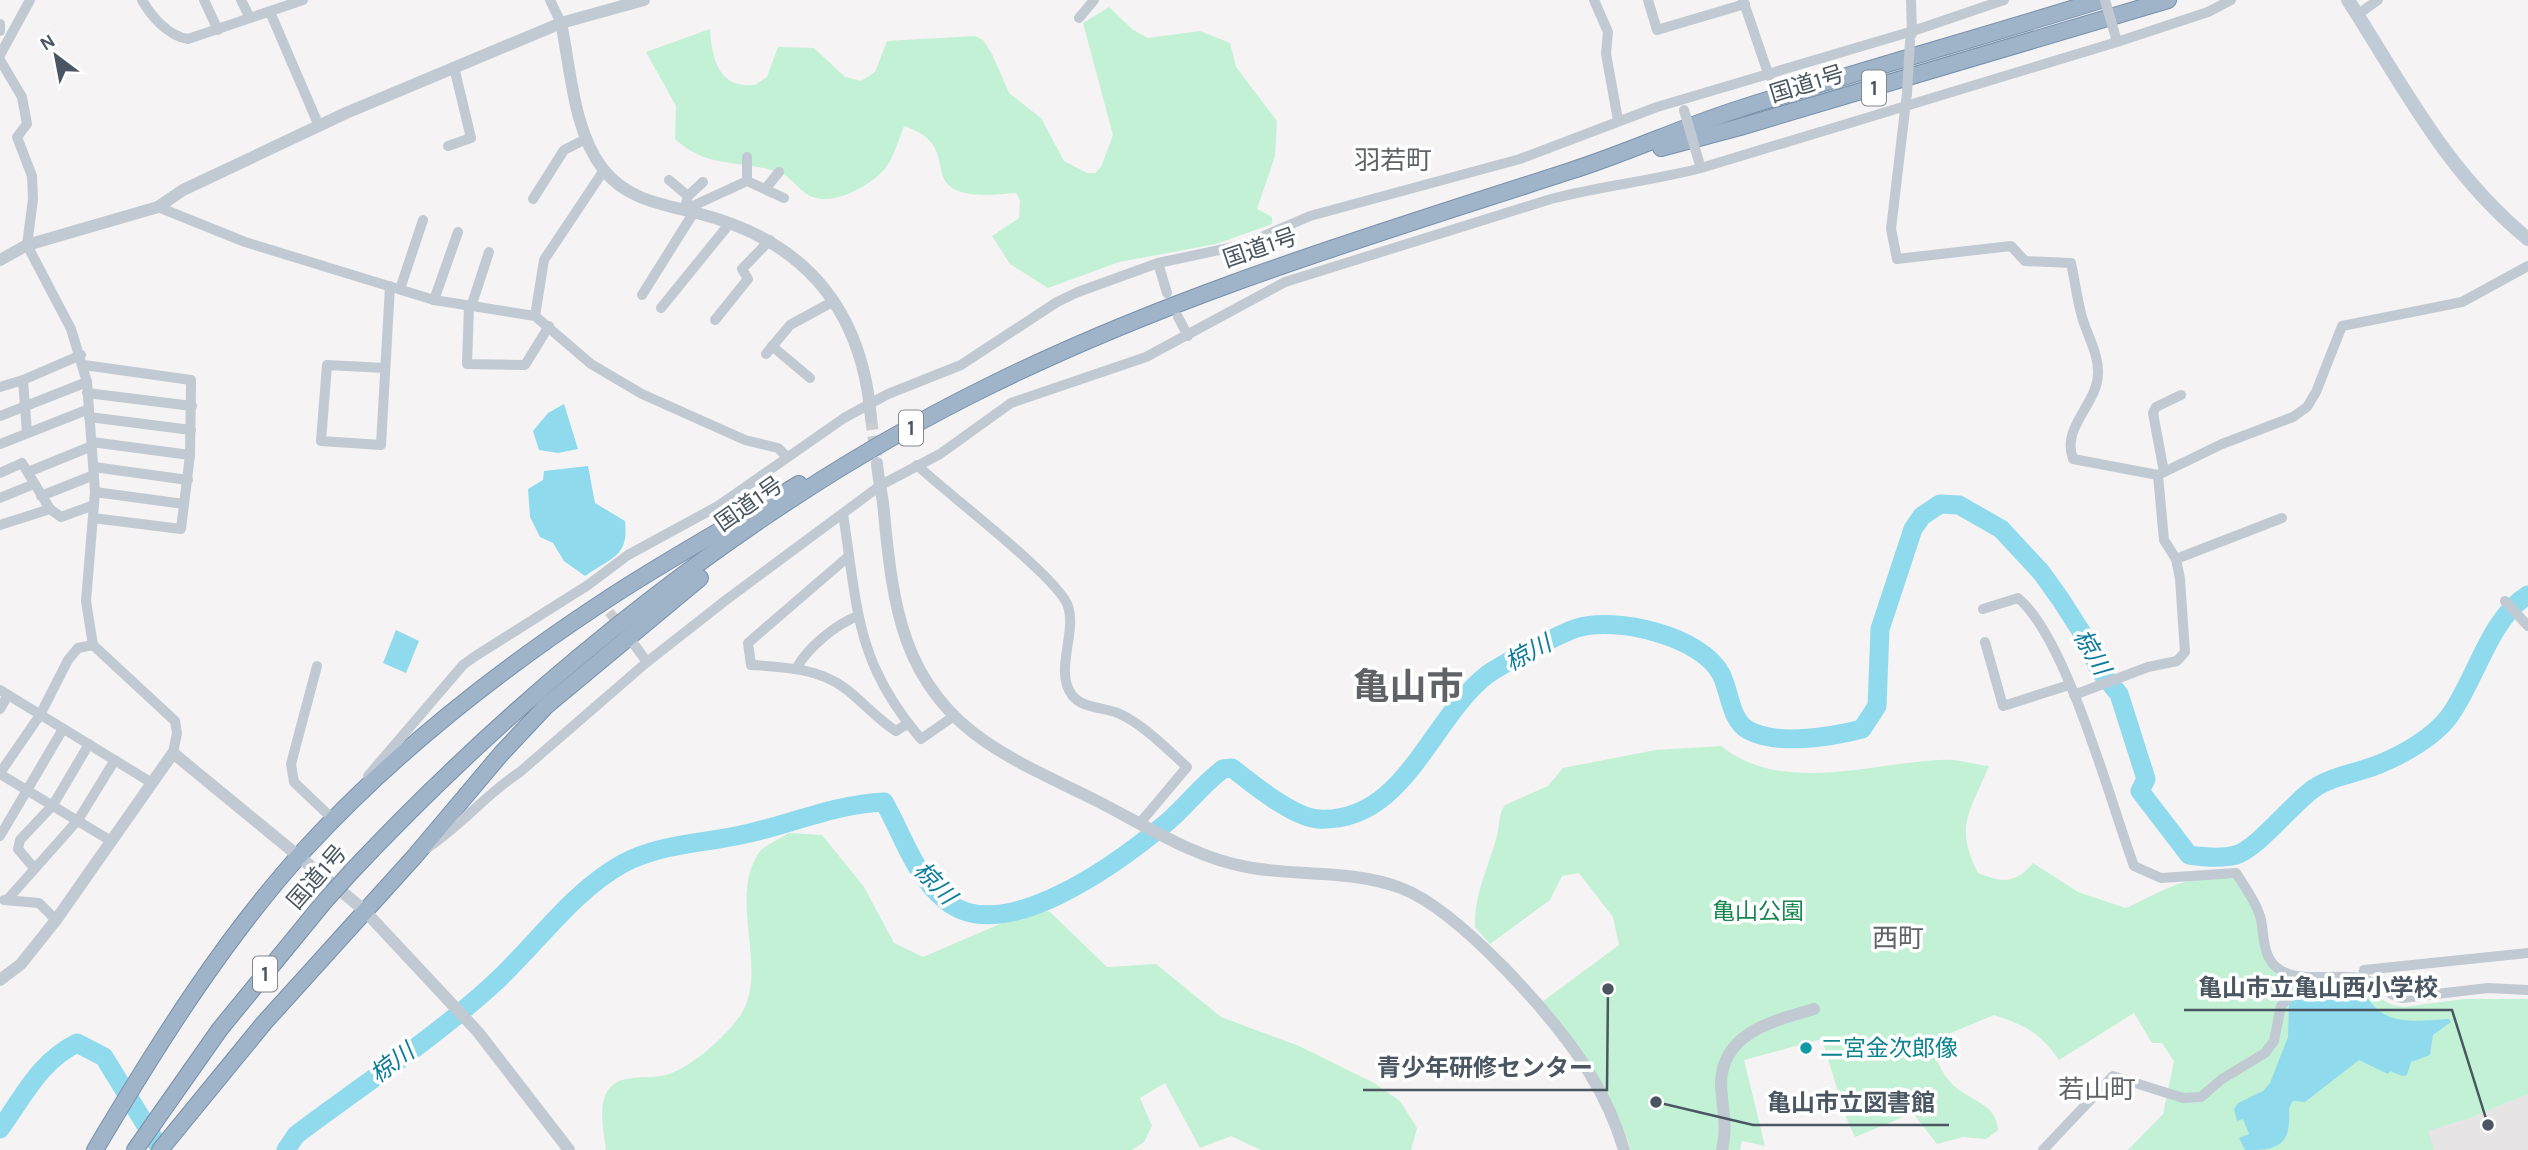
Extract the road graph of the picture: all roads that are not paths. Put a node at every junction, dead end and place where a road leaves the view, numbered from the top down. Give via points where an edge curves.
1 (30, 0) edge
2 (142, 0) edge
3 (204, 0) edge
4 (241, 0) edge
5 (303, 0) edge
6 (550, 0) edge
7 (644, 0) edge
8 (1094, 0) edge
9 (1594, 0) edge
10 (1648, 0) edge
11 (1911, 0) edge
12 (2004, 0) edge
13 (2103, 0) edge
14 (2168, 0) edge
15 (2231, 0) edge
16 (2348, 0) edge
17 (2378, 0) edge
18 (1744, 2) edge
19 (280, 4) edge
20 (270, 12) junction
21 (2357, 15) junction
22 (250, 18) junction
23 (1079, 18) dead end
24 (561, 23) junction
25 (0, 24) edge
26 (218, 30) junction
27 (0, 31) edge
28 (1912, 36) junction
29 (2116, 40) junction
30 (0, 55) edge
31 (0, 60) edge
32 (454, 67) junction
33 (1769, 76) junction
34 (1683, 105) junction
35 (1903, 108) junction
36 (1618, 120) junction
37 (319, 126) junction
38 (586, 139) junction
39 (448, 146) dead end
40 (747, 157) dead end
41 (1700, 165) junction
42 (1577, 169) junction
43 (604, 170) junction
44 (779, 172) dead end
45 (669, 180) dead end
46 (747, 181) junction
47 (703, 182) dead end
48 (765, 188) junction
49 (688, 196) junction
50 (784, 198) dead end
51 (533, 199) dead end
52 (158, 207) junction
53 (689, 211) junction
54 (423, 220) dead end
55 (730, 223) junction
56 (458, 232) dead end
57 (2528, 239) edge
58 (770, 240) junction
59 (27, 245) junction
60 (489, 252) dead end
61 (0, 260) edge
62 (1158, 263) junction
63 (2528, 265) edge
64 (395, 288) junction
65 (1167, 293) dead end
66 (642, 295) dead end
67 (434, 300) junction
68 (834, 301) junction
69 (470, 307) junction
70 (662, 308) dead end
71 (535, 316) junction
72 (1178, 317) dead end
73 (715, 320) dead end
74 (549, 326) junction
75 (1188, 336) junction
76 (82, 360) junction
77 (385, 368) junction
78 (810, 378) dead end
79 (23, 380) junction
80 (0, 387) edge
81 (87, 387) junction
82 (2182, 395) dead end
83 (870, 403) junction
84 (192, 406) junction
85 (25, 407) junction
86 (89, 413) junction
87 (0, 416) edge
88 (871, 418) tunnel mouth
89 (911, 428) junction
90 (191, 430) junction
91 (27, 433) junction
92 (0, 444) edge
93 (92, 444) junction
94 (190, 455) junction
95 (786, 456) junction
96 (877, 463) tunnel mouth
97 (917, 465) junction
98 (94, 471) junction
99 (0, 472) edge
100 (28, 472) junction
101 (2161, 473) junction
102 (188, 480) junction
103 (34, 484) junction
104 (881, 485) junction
105 (95, 492) junction
106 (41, 496) junction
107 (0, 498) edge
108 (184, 504) junction
109 (94, 505) junction
110 (50, 509) junction
111 (773, 513) junction
112 (843, 514) junction
113 (93, 518) junction
114 (2282, 518) dead end
115 (0, 525) edge
116 (849, 556) junction
117 (2176, 559) junction
118 (588, 585) junction
119 (598, 597) tunnel mouth
120 (2505, 601) dead end
121 (1983, 609) dead end
122 (858, 616) junction
123 (2527, 625) edge
124 (1985, 642) dead end
125 (633, 643) dead end
126 (93, 645) junction
127 (647, 662) junction
128 (317, 666) dead end
129 (796, 668) junction
130 (2071, 690) junction
131 (4, 693) edge
132 (0, 709) edge
133 (40, 715) junction
134 (954, 716) junction
135 (907, 724) junction
136 (63, 729) junction
137 (89, 744) junction
138 (173, 753) junction
139 (115, 760) junction
140 (0, 774) edge
141 (152, 783) junction
142 (27, 790) junction
143 (361, 792) junction
144 (52, 805) junction
145 (78, 820) junction
146 (334, 820) junction
147 (1143, 824) junction
148 (0, 836) edge
149 (111, 841) junction
150 (301, 855) junction
151 (415, 856) junction
152 (34, 868) junction
153 (3, 900) edge
154 (364, 910) junction
155 (56, 920) junction
156 (2528, 953) edge
157 (2360, 979) junction
158 (0, 980) edge
159 (2528, 990) edge
160 (1814, 1009) dead end
161 (95, 1150) edge
162 (135, 1150) edge
163 (160, 1150) edge
164 (569, 1150) edge
165 (1624, 1150) edge
166 (1722, 1150) edge
167 (2043, 1150) edge

1 - 30 street
2 - 26 street via 158,22 181,38
3 - 26 street
4 - 22 street
5 - 19 street
6 - 24 street
7 - 24 street
8 - 23 street
9 - 36 street via 1608,32 1606,54
10 - 18 street via 1657,30
11 - 28 street
12 - 28 street
13 - 29 street, bridge
13 - 42 highway, 国道1号 / 1 via 1735,110
14 - 42 highway, 国道1号 / 1 via 1740,127
15 - 29 street via 2208,12
16 - 21 main road
17 - 21 street
18 - 33 street
19 - 20 street
20 - 22 street
20 - 37 street
21 - 57 main road via 2461,174
22 - 26 street
24 - 32 street
24 - 38 street
25 - 27 street
28 - 33 street
28 - 35 street, bridge
29 - 35 street
31 - 59 street via 26,108 27,124 17,137 32,176
32 - 37 street
32 - 39 street via 471,138
33 - 34 street
34 - 36 street
34 - 41 street, bridge
35 - 41 street
35 - 101 street via 1891,229 1896,259 2011,246 2025,261 2071,263 2099,372 2070,437 2073,459
36 - 62 street via 1520,159 1310,216 1223,251
37 - 52 street via 184,190
38 - 43 street
38 - 51 street via 564,150
40 - 46 street
41 - 75 street via 1637,184 1589,189 1457,226 1353,264 1286,282
42 - 89 highway, 国道1号 / 1 via 1343,244 1126,323 988,386
43 - 53 street via 640,197
43 - 71 street via 544,260
44 - 48 street
45 - 49 street
46 - 48 street
46 - 53 street
47 - 49 street
48 - 50 street
49 - 53 street
52 - 59 street
52 - 64 street via 245,242
53 - 55 street
53 - 66 street
54 - 64 street
55 - 58 street
55 - 70 street
56 - 67 street
58 - 68 street via 803,265
58 - 73 street via 742,269 748,279
59 - 61 street
59 - 76 street
60 - 69 street
62 - 65 street
62 - 83 street via 1057,302 961,365
63 - 101 street via 2462,302 2342,326 2307,407
64 - 67 street
64 - 77 street
67 - 69 street
68 - 78 street via 790,325 769,350
68 - 83 street via 860,352
69 - 71 street
69 - 74 street via 467,364 525,365
71 - 74 street
72 - 75 street
74 - 95 street via 591,364 642,394 745,440 778,448
75 - 97 street via 1105,373 1011,403
76 - 79 street
76 - 81 street
76 - 84 street via 191,380
77 - 77 street via 380,445 321,441 327,365
79 - 80 street
79 - 85 street
81 - 84 street
81 - 85 street
81 - 86 street
82 - 101 street via 2152,413
83 - 88 street
83 - 95 street
84 - 90 street
85 - 87 street
85 - 91 street
86 - 90 street
86 - 91 street
86 - 93 street
89 - 111 highway, 国道1号 / 1
89 - 143 highway, 1 via 855,450 601,603 477,692
90 - 94 street
91 - 92 street
93 - 94 street
93 - 98 street
93 - 100 street
94 - 102 street
95 - 118 street via 729,499 628,555
96 - 104 street
97 - 104 street
97 - 147 street via 1032,565 1063,598 1072,623 1066,678 1072,696 1128,718 1187,767
98 - 102 street
98 - 105 street
98 - 106 street
99 - 100 street via 22,464
100 - 103 street
101 - 117 street via 2164,540
102 - 108 street
103 - 106 street
103 - 107 street
104 - 112 street
104 - 134 street via 893,593 904,636 922,677
105 - 108 street
105 - 109 street
106 - 110 street
108 - 113 street via 181,529
109 - 110 street via 61,517
109 - 113 street
110 - 115 street
111 - 151 highway, 1 via 770,524 546,706
111 - 162 highway, 国道1号 / 1, bridge via 622,622 444,777 324,902 207,1047
112 - 116 street
112 - 127 street
113 - 126 street via 86,601
114 - 117 street
116 - 122 street
116 - 129 street via 748,643 751,665
117 - 130 street via 2185,652 2177,661
118 - 119 street
118 - 143 street via 463,665 369,775
120 - 123 street
121 - 130 street via 2013,598 2021,601 2049,640
122 - 129 street via 811,650
122 - 135 street via 872,666
124 - 130 street via 2003,706
125 - 127 street
126 - 133 street via 78,648 68,660
126 - 138 street via 176,721
127 - 151 street via 500,785 456,829
128 - 146 street via 291,764 294,782
129 - 135 street via 845,688 896,732
130 - 157 street via 2134,866 2161,878 2236,873 2261,917 2265,948 2276,968 2297,976
131 - 132 street
131 - 133 street
133 - 136 street
133 - 140 street
134 - 135 street via 921,739
134 - 147 street via 996,749
136 - 137 street
136 - 142 street
137 - 139 street
137 - 144 street
138 - 141 street
138 - 150 street
139 - 141 street
139 - 145 street
140 - 142 street
141 - 149 street
142 - 144 street
142 - 148 street
143 - 146 highway
144 - 145 street
144 - 152 street via 20,840 18,849
145 - 149 street
145 - 152 street
146 - 150 highway
147 - 165 street via 1209,856 1247,867 1367,878 1433,904 1479,945 1574,1049 1605,1099
149 - 155 street
150 - 154 street
150 - 161 highway via 231,939
151 - 154 highway
152 - 153 street
153 - 155 street via 39,903
154 - 163 highway
154 - 164 street via 478,1032
155 - 158 street via 21,964
156 - 157 street via 2364,970
157 - 159 street via 2402,998 2488,988
157 - 167 street via 2289,997 2281,1006 2274,1041 2265,1053 2221,1079 2201,1097 2183,1098 2113,1076
160 - 166 street via 1756,1028 1732,1050 1722,1074 1726,1130

